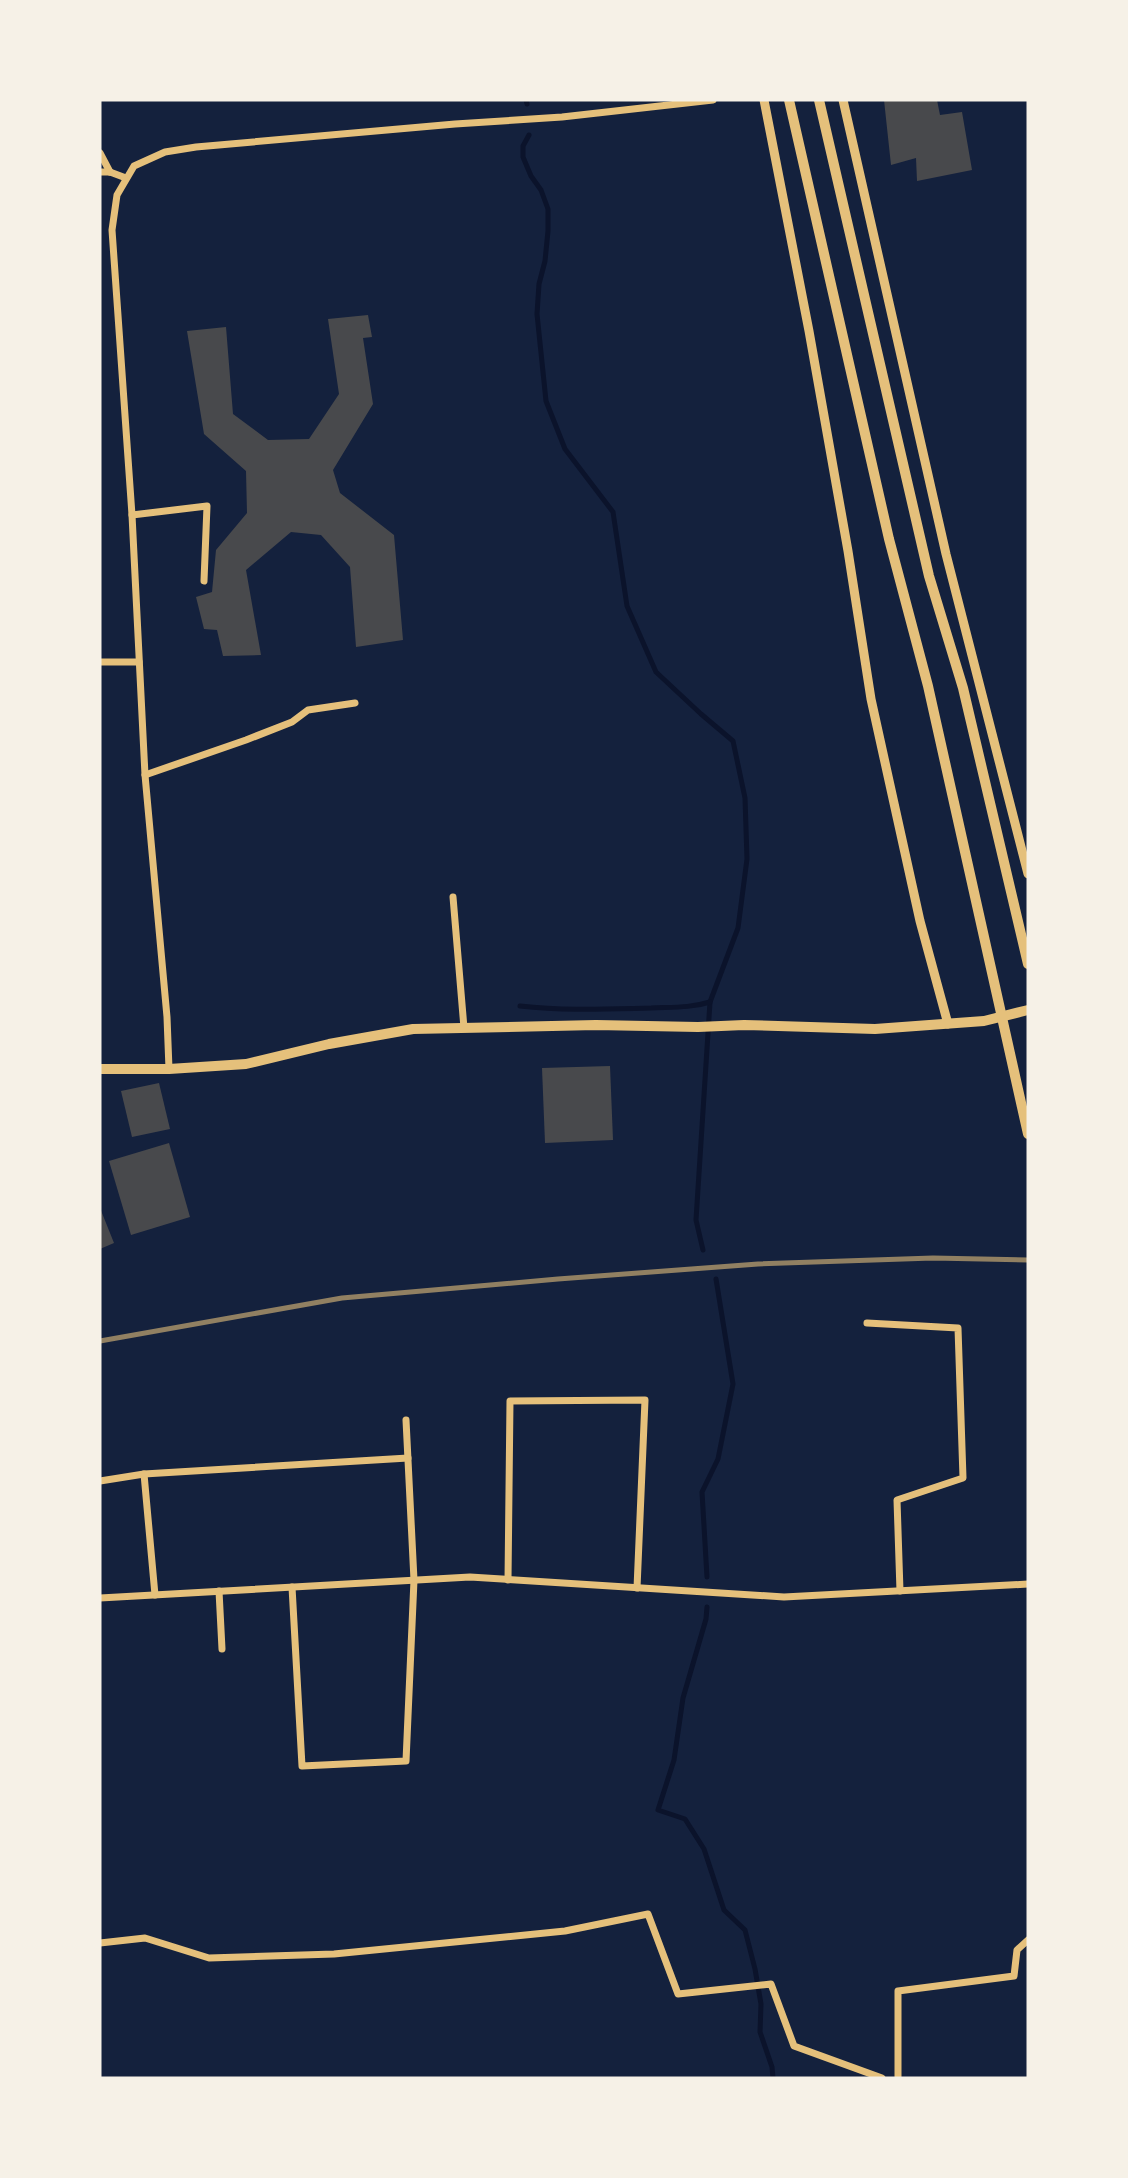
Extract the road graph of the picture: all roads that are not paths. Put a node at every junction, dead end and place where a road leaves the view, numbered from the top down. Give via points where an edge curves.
1 (713, 100) edge
2 (764, 100) edge
3 (789, 100) edge
4 (819, 100) edge
5 (843, 100) edge
6 (100, 153) edge
7 (100, 172) edge
8 (110, 172) junction
9 (126, 178) junction
10 (132, 515) junction
11 (204, 581) dead end
12 (100, 662) edge
13 (139, 662) junction
14 (355, 703) dead end
15 (145, 775) junction
16 (1028, 874) edge
17 (453, 897) dead end
18 (1028, 964) edge
19 (1028, 1010) edge
20 (948, 1024) junction
21 (464, 1028) junction
22 (100, 1069) edge
23 (169, 1069) junction
24 (1028, 1134) edge
25 (867, 1323) dead end
26 (406, 1420) dead end
27 (408, 1458) junction
28 (144, 1474) junction
29 (100, 1481) edge
30 (414, 1580) junction
31 (508, 1580) junction
32 (1028, 1584) edge
33 (292, 1587) junction
34 (637, 1588) junction
35 (219, 1591) junction
36 (900, 1591) junction
37 (155, 1595) junction
38 (100, 1598) edge
39 (222, 1649) dead end
40 (1028, 1940) edge
41 (100, 1942) edge
42 (882, 2078) edge
43 (898, 2078) edge

1 - 9 street via 197,147 165,152 134,166
2 - 20 street via 814,358 871,699 920,921
3 - 24 main road via 889,539 928,685
4 - 18 main road via 929,576 963,688
5 - 16 street via 946,554
6 - 8 street
7 - 8 street
8 - 9 street
9 - 10 street via 117,195 112,230
10 - 11 street via 207,506
10 - 13 street
12 - 13 street
13 - 15 street
14 - 15 street via 308,710 292,722
15 - 23 street
17 - 21 street
19 - 20 main road
20 - 21 main road via 875,1029 744,1025
21 - 23 main road via 413,1029 246,1064
22 - 23 main road
25 - 36 street via 958,1328 963,1478 897,1500
26 - 27 street
27 - 28 street
27 - 30 street
28 - 29 street
28 - 37 street
30 - 31 street
30 - 33 street
30 - 33 street via 407,1761 302,1766
31 - 34 street
31 - 34 street via 510,1401 645,1400
32 - 36 street
33 - 35 street
34 - 36 street via 784,1597
35 - 37 street
35 - 39 street
37 - 38 street
40 - 43 street via 1017,1950 1014,1976 898,1991
41 - 42 street via 145,1938 209,1958 334,1954 565,1930 648,1914 678,1994 771,1984 793,2046

